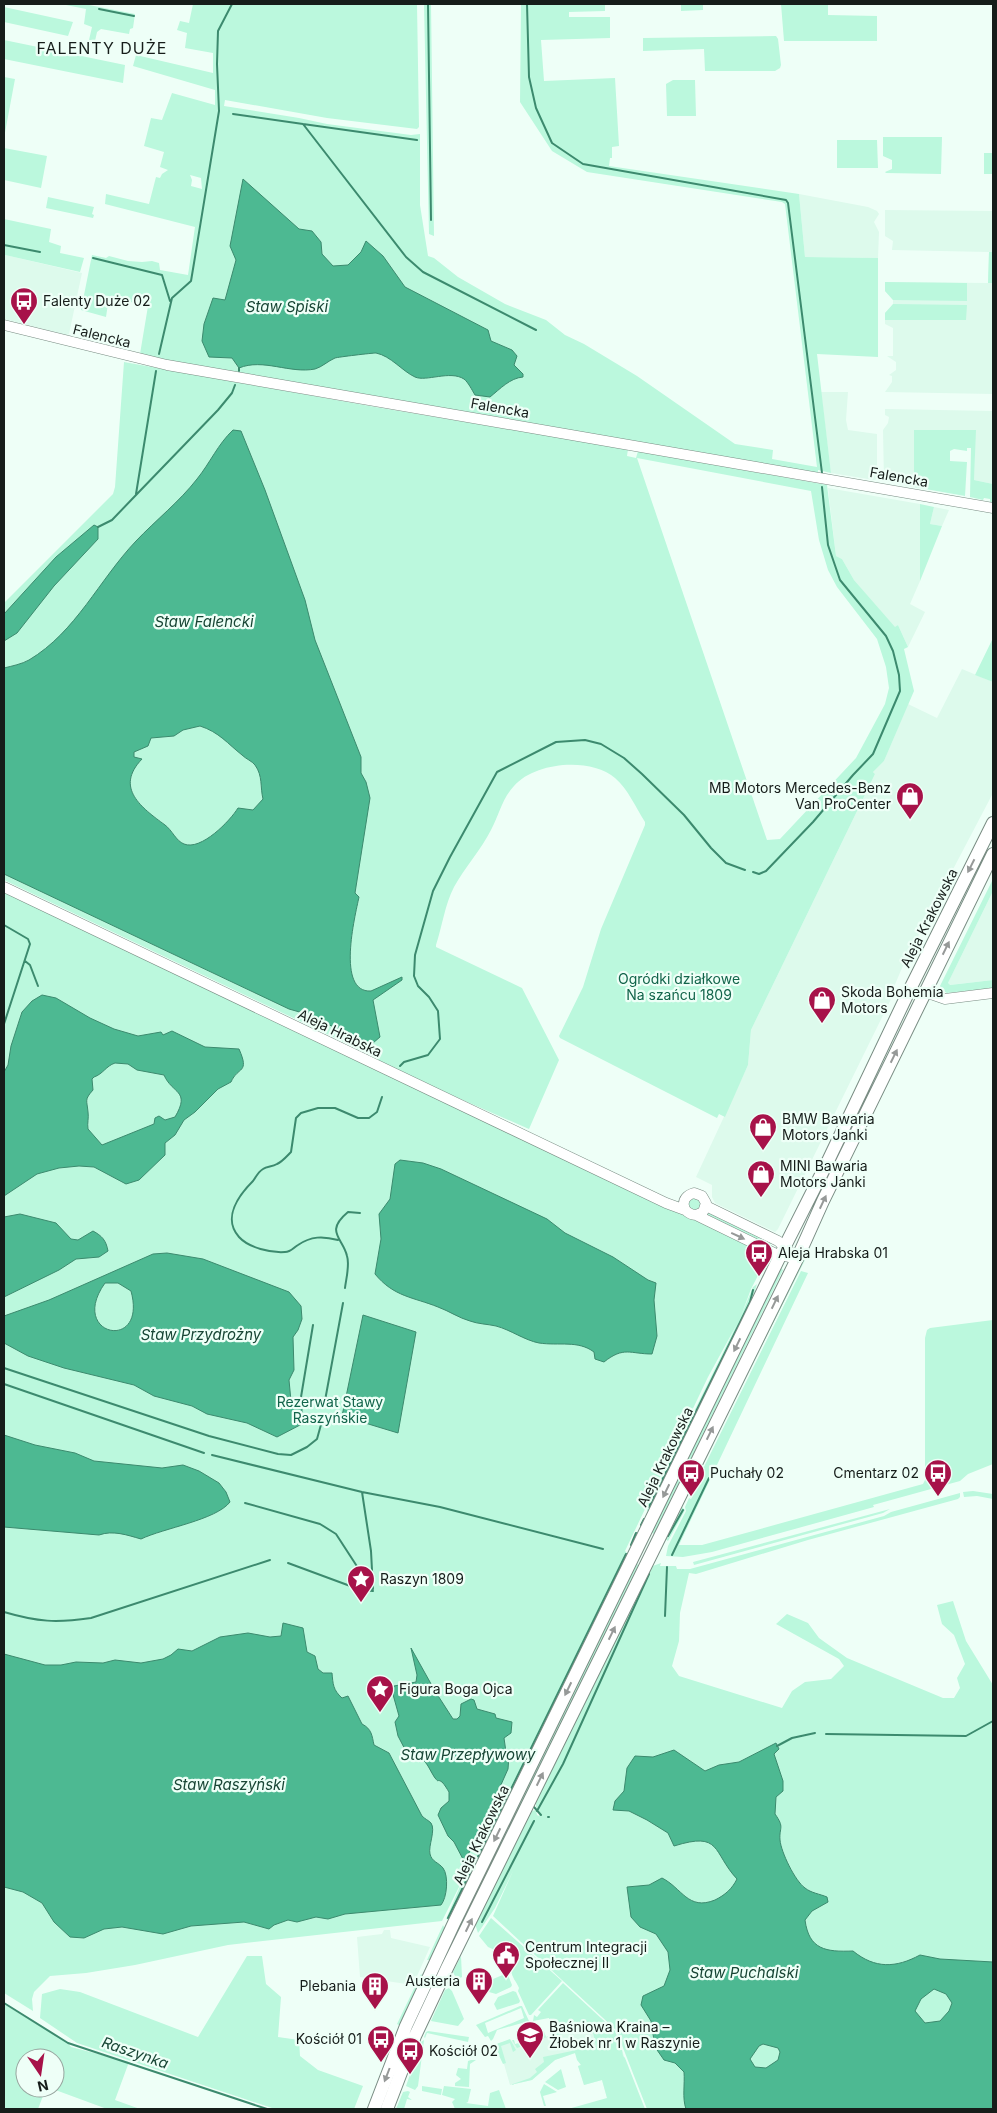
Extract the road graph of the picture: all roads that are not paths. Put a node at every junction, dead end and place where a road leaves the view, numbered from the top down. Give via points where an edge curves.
1 (4, 325) edge
2 (993, 508) edge
3 (993, 823) edge
4 (993, 854) edge
5 (4, 887) edge
6 (925, 992) junction
7 (993, 993) edge
8 (685, 1198) junction
9 (664, 1201) junction
10 (706, 1206) junction
11 (685, 1210) junction
12 (696, 1215) junction
13 (793, 1230) junction
14 (802, 1246) junction
15 (782, 1252) junction
16 (797, 1259) junction
17 (374, 2109) edge
18 (387, 2109) edge

1 - 2 street, Falencka via 167,365
3 -> 13 main road, Aleja Krakowska
6 -> 4 main road, Aleja Krakowska
5 - 9 street, Aleja Hrabska
6 - 7 street via 945,999
14 -> 6 main road, Aleja Krakowska
8 - 9 street
8 - 10 street via 699,1194
8 - 11 street
9 - 11 street, Aleja Hrabska
10 - 12 street
10 - 15 street via 778,1241
11 - 12 street
12 -> 15 street
13 - 14 main road via 794,1242
13 - 15 main road, Aleja Krakowska
14 - 16 main road, Aleja Krakowska
15 - 16 street
15 -> 17 main road, Aleja Krakowska via 447,1938 404,2031
18 -> 16 main road, Aleja Krakowska via 415,2036 447,1968

